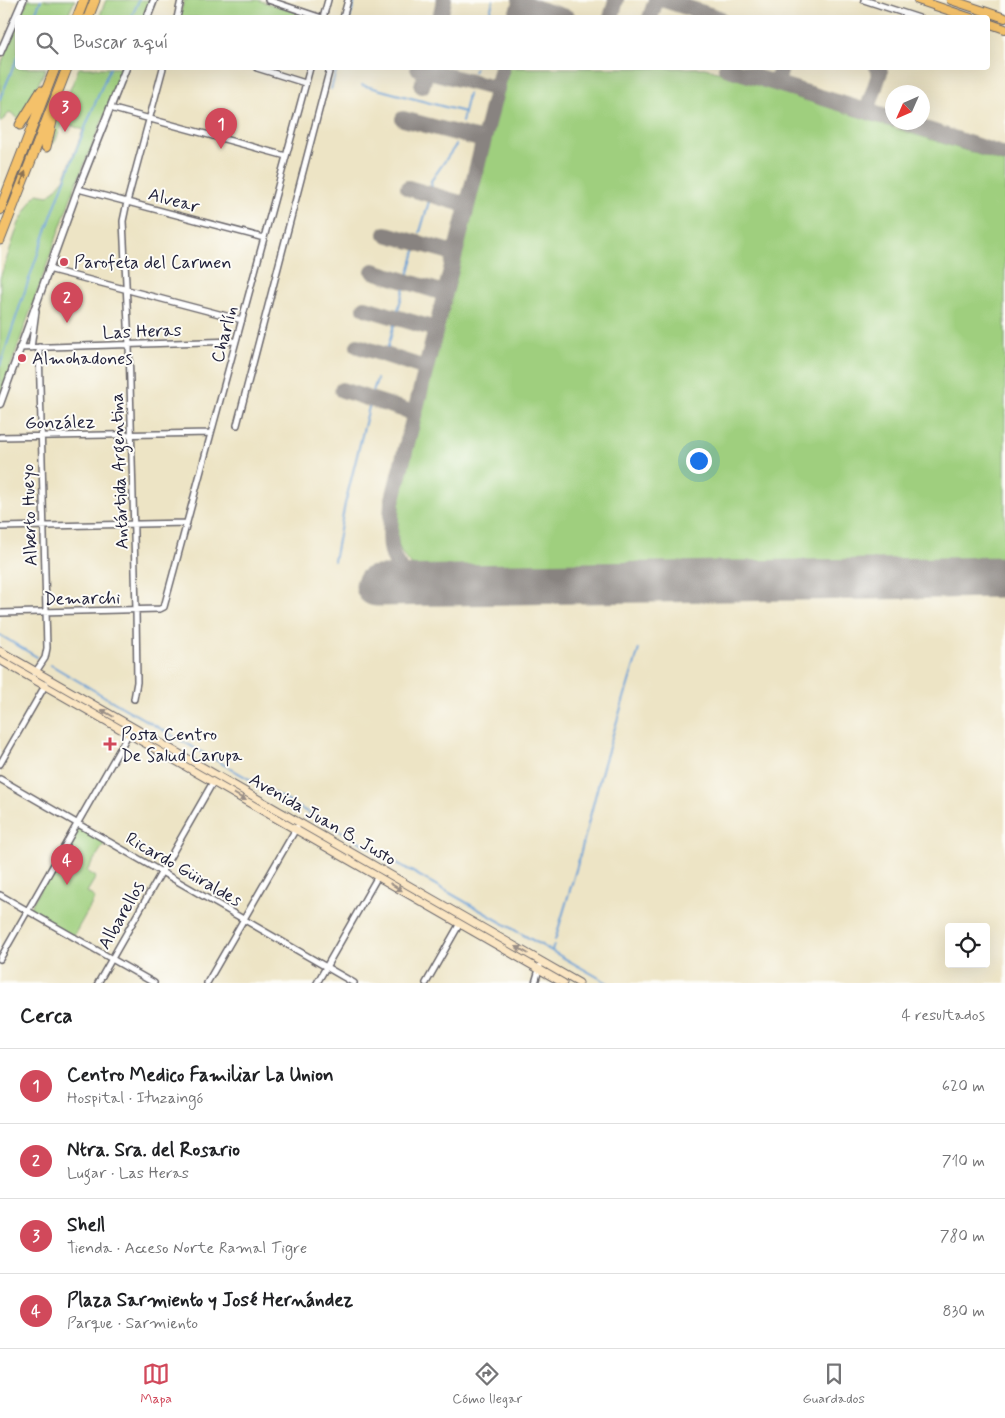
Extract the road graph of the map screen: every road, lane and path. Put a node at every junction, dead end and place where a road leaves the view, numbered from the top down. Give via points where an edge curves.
1 (24, 0) edge
2 (84, 0) edge
3 (95, 0) edge
4 (154, 0) edge
5 (182, 0) edge
6 (268, 0) edge
7 (328, 0) edge
8 (348, 0) edge
9 (864, 0) edge
10 (918, 0) edge
11 (951, 0) edge
12 (17, 15) edge
13 (78, 15) edge
14 (89, 15) edge
15 (148, 15) edge
16 (178, 15) edge
17 (314, 15) edge
18 (324, 15) edge
19 (344, 15) edge
20 (910, 15) edge
21 (955, 15) edge
22 (1005, 18) edge
23 (15, 20) edge
24 (990, 24) edge
25 (1005, 29) edge
26 (0, 53) edge
27 (54, 70) edge
28 (54, 70) edge
29 (66, 70) edge
30 (125, 70) edge
31 (162, 70) edge
32 (264, 70) edge
33 (309, 70) edge
34 (329, 70) edge
35 (61, 81) junction
36 (306, 82) junction
37 (110, 108) junction
38 (149, 119) junction
39 (20, 125) dead end
40 (46, 147) dead end
41 (286, 156) junction
42 (6, 176) dead end
43 (78, 189) junction
44 (127, 202) junction
45 (0, 204) edge
46 (18, 206) dead end
47 (0, 210) edge
48 (264, 238) junction
49 (0, 240) edge
50 (0, 249) edge
51 (48, 269) junction
52 (126, 289) junction
53 (37, 300) junction
54 (242, 320) junction
55 (236, 341) junction
56 (128, 345) junction
57 (19, 348) junction
58 (31, 348) junction
59 (39, 348) junction
60 (0, 404) edge
61 (237, 425) dead end
62 (211, 433) junction
63 (131, 435) junction
64 (41, 436) junction
65 (0, 437) edge
66 (186, 523) junction
67 (134, 524) junction
68 (43, 526) junction
69 (0, 527) edge
70 (164, 607) joint
71 (136, 610) junction
72 (46, 612) junction
73 (0, 613) edge
74 (0, 651) edge
75 (0, 660) edge
76 (34, 675) junction
77 (47, 682) junction
78 (134, 699) dead end
79 (129, 734) junction
80 (0, 764) edge
81 (0, 779) edge
82 (213, 782) junction
83 (77, 823) junction
84 (298, 826) junction
85 (162, 872) junction
86 (378, 876) junction
87 (0, 895) edge
88 (28, 911) junction
89 (244, 920) junction
90 (459, 924) junction
91 (0, 959) edge
92 (112, 959) junction
93 (541, 961) junction
94 (326, 967) junction
95 (539, 969) junction
96 (98, 983) edge
97 (154, 983) edge
98 (207, 983) edge
99 (316, 983) edge
100 (354, 983) edge
101 (426, 983) edge
102 (535, 983) edge
103 (563, 983) edge
104 (579, 983) edge

1 - 12 street
2 - 13 highway
3 - 14 highway
4 - 15 street
5 - 16 street
6 - 17 street
7 - 18 street
8 - 19 street
9 - 20 street
10 - 21 main road
11 - 22 main road
23 - 26 street
24 - 25 main road
27 - 39 highway
28 - 47 highway
29 - 35 highway
30 - 37 street
31 - 38 street, Antártida Argentina
32 - 36 street
33 - 36 street, Charlín
34 - 61 street
35 - 40 highway
49 -> 35 highway
36 - 41 street, Charlín
37 - 38 street
37 - 43 street
38 - 41 street
38 - 44 street, Antártida Argentina
41 - 48 street, Charlín
42 - 45 highway
43 - 44 street, Alvear
43 - 51 street
44 - 48 street, Alvear
44 - 52 street, Antártida Argentina via 123,221
46 - 50 highway
48 - 54 street, Charlín
51 - 52 street
51 - 53 street
52 - 54 street
52 - 56 street, Antártida Argentina
53 - 57 street
53 - 58 street
54 - 55 street, Charlín
55 - 56 street, Las Heras
55 - 62 street, Charlín
56 - 59 street, Las Heras
56 - 63 street, Antártida Argentina
57 - 58 street, Las Heras
57 - 60 street
58 - 59 street, Las Heras
59 - 64 street, Alberto Hueyo
62 - 63 street, González
62 - 66 street, Charlín
63 - 64 street, González
63 - 67 street, Antártida Argentina
64 - 65 street, González
64 - 68 street, Alberto Hueyo
66 - 67 street
66 - 70 street, Charlín
67 - 68 street
67 - 71 street, Antártida Argentina
68 - 69 street
68 - 72 street, Alberto Hueyo
70 - 71 street, Demarchi
71 - 72 street, Demarchi
71 - 78 street, Antártida Argentina via 137,682
72 - 73 street, Demarchi
72 - 76 street, Alberto Hueyo via 46,654
74 - 76 main road, Avenida Juan B. Justo
75 - 76 main road, Avenida Juan B. Justo
76 - 77 main road, Avenida Juan B. Justo
77 - 79 main road, Avenida Juan B. Justo
77 - 80 street
84 -> 77 main road, Avenida Juan B. Justo
79 - 82 main road, Avenida Juan B. Justo
79 - 83 street
81 - 83 street, Ricardo Güiraldes
82 -> 84 main road, Avenida Juan B. Justo
82 - 85 street, Albarellos
83 - 85 street, Ricardo Güiraldes
83 - 88 street
84 - 86 main road, Avenida Juan B. Justo
84 - 89 street
93 -> 84 main road, Avenida Juan B. Justo
85 - 89 street, Ricardo Güiraldes
85 - 92 street, Albarellos
86 -> 90 main road, Avenida Juan B. Justo
86 - 94 street
87 - 88 street
88 - 91 street
88 - 92 street
89 - 94 street, Ricardo Güiraldes
89 - 98 street
90 - 95 main road, Avenida Juan B. Justo
90 - 101 street
92 - 96 street, Albarellos
92 - 97 street
93 - 95 street
93 - 104 main road, Avenida Juan B. Justo
94 - 99 street
94 - 100 street, Ricardo Güiraldes
95 - 102 street
95 - 103 main road, Avenida Juan B. Justo

